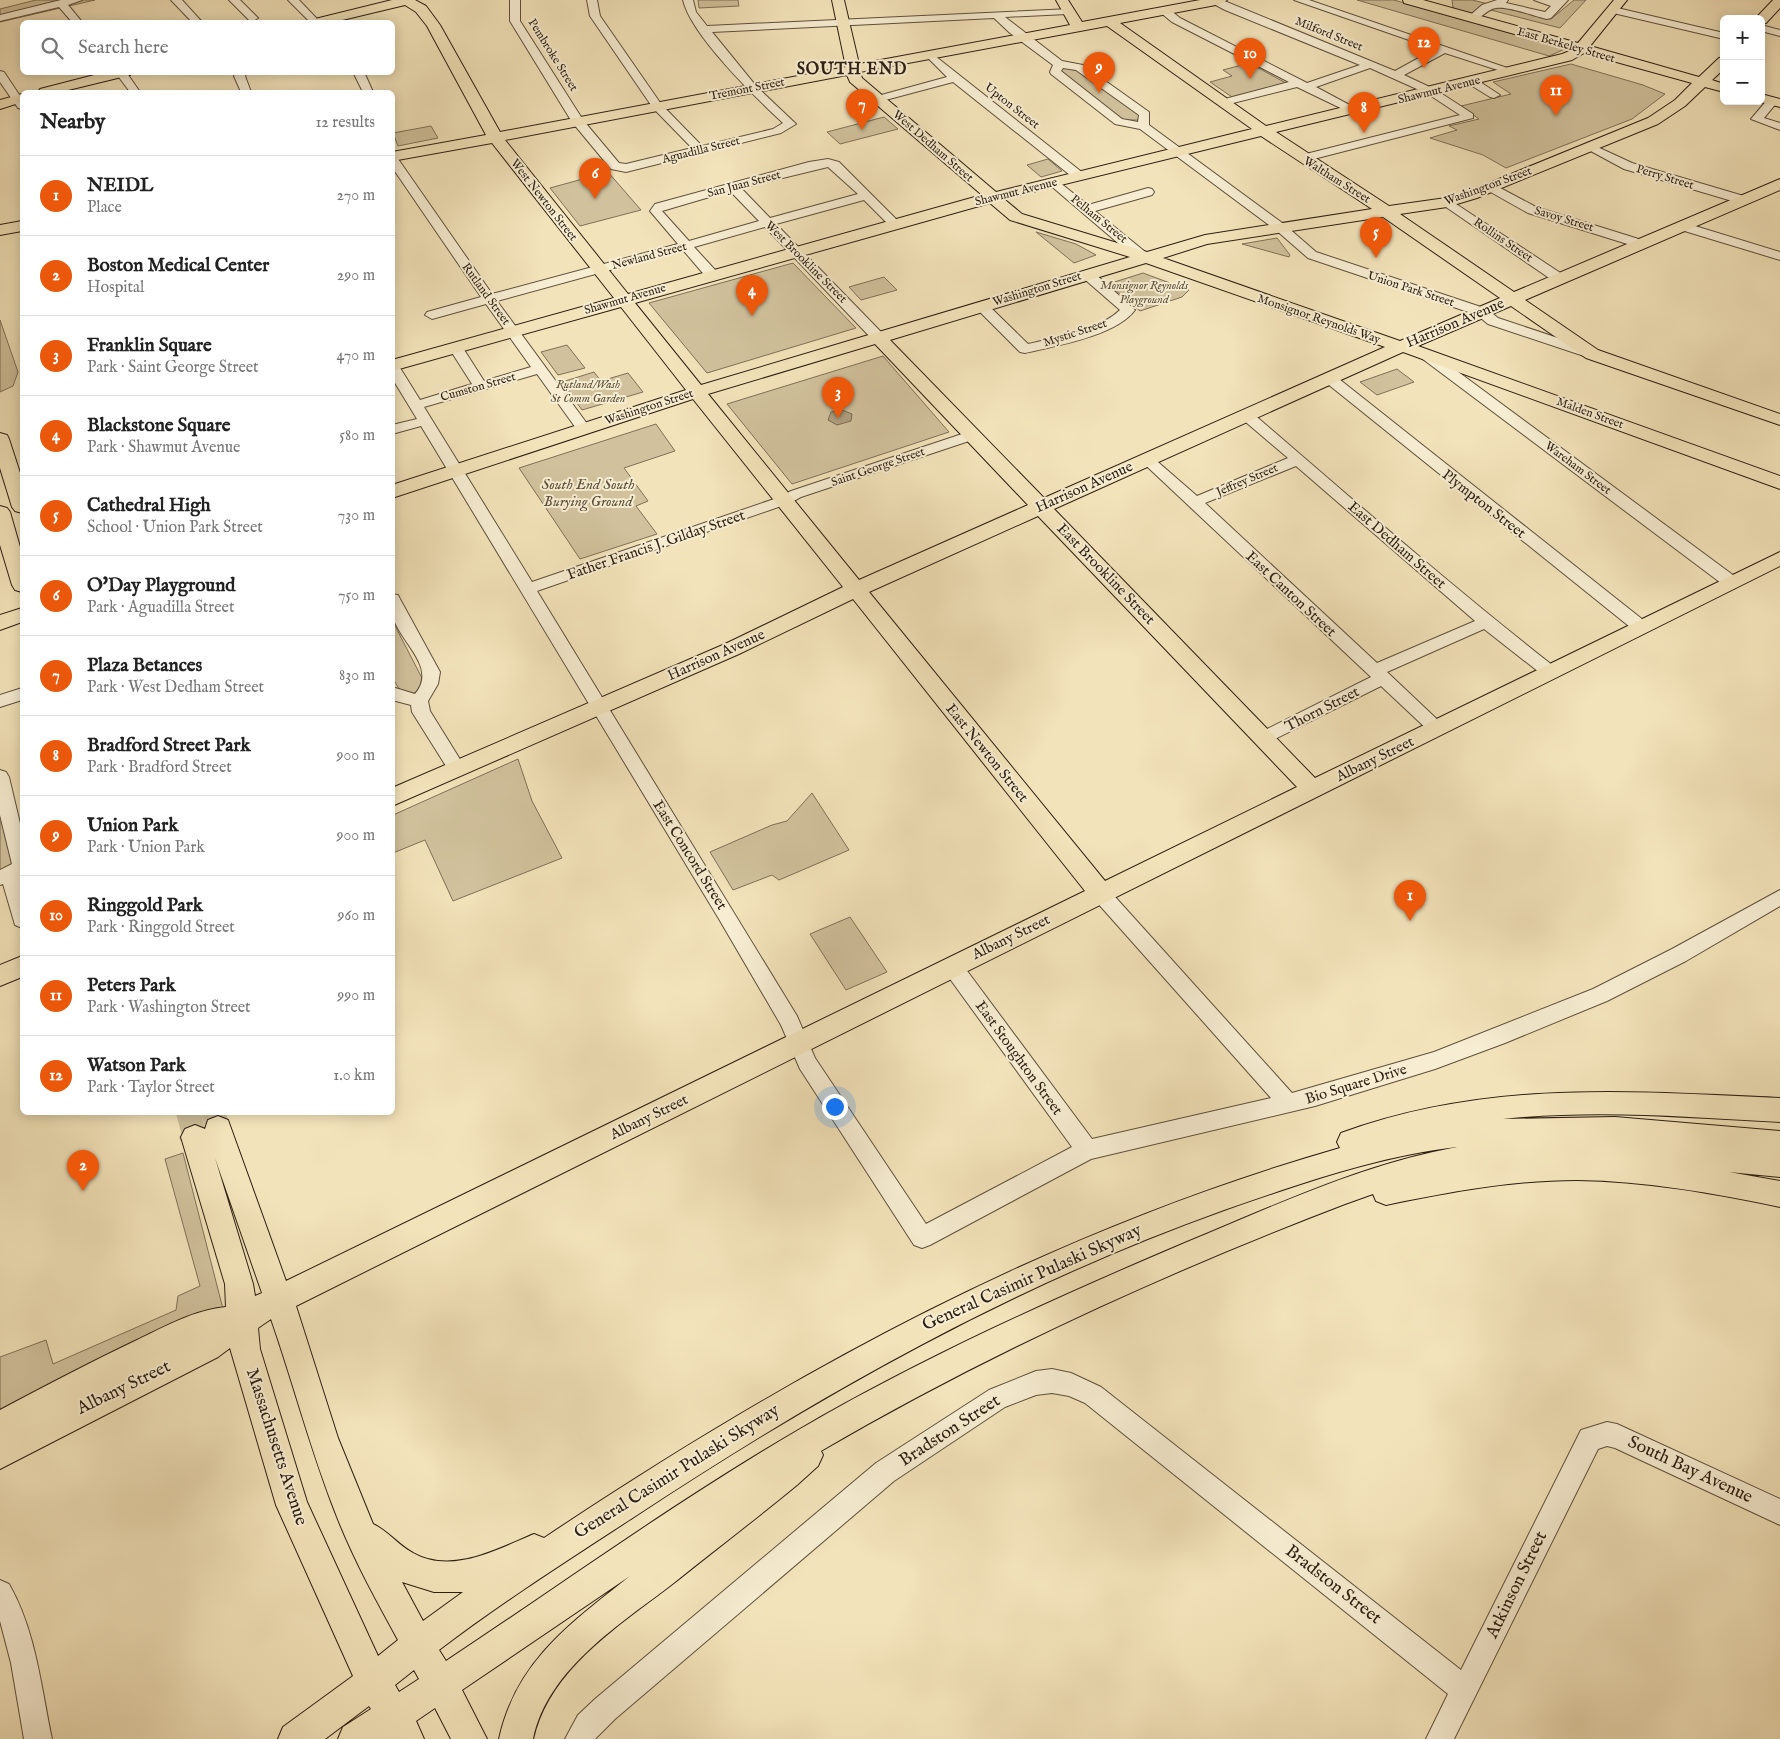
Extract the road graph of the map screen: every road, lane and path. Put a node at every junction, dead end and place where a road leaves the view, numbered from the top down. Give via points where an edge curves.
1 (77, 0) edge
2 (176, 0) edge
3 (234, 0) edge
4 (294, 0) edge
5 (406, 0) edge
6 (515, 0) edge
7 (592, 0) edge
8 (688, 0) edge
9 (838, 0) edge
10 (1218, 0) edge
11 (1299, 0) edge
12 (1409, 0) edge
13 (1539, 0) edge
14 (1780, 0) edge
15 (1501, 2) edge
16 (1561, 2) edge
17 (1614, 3) edge
18 (62, 4) junction
19 (1064, 6) edge
20 (1164, 11) junction
21 (996, 14) junction
22 (1765, 16) edge
23 (0, 18) edge
24 (253, 18) dead end
25 (1472, 18) junction
26 (75, 20) edge
27 (195, 20) edge
28 (313, 20) edge
29 (328, 20) edge
30 (1109, 21) junction
31 (844, 22) junction
32 (1078, 27) junction
33 (706, 29) junction
34 (1765, 29) edge
35 (1780, 33) edge
36 (1720, 35) edge
37 (1023, 38) junction
38 (1580, 49) junction
39 (1444, 50) junction
40 (930, 55) junction
41 (1059, 64) junction
42 (1369, 65) junction
43 (1720, 65) edge
44 (853, 70) junction
45 (1512, 71) junction
46 (0, 74) edge
47 (114, 75) edge
48 (123, 75) edge
49 (239, 75) edge
50 (239, 75) edge
51 (348, 75) edge
52 (360, 75) edge
53 (1395, 75) junction
54 (955, 78) junction
55 (251, 79) edge
56 (1473, 82) junction
57 (1701, 83) junction
58 (1303, 85) junction
59 (1720, 87) edge
60 (752, 88) junction
61 (53, 90) edge
62 (134, 90) edge
63 (245, 90) edge
64 (355, 90) edge
65 (367, 90) edge
66 (1432, 92) junction
67 (1494, 95) dead end
68 (878, 99) junction
69 (20, 100) edge
70 (1771, 100) edge
71 (20, 101) edge
72 (1225, 102) junction
73 (0, 105) edge
74 (657, 106) junction
75 (1353, 111) junction
76 (578, 122) junction
77 (1143, 126) junction
78 (1779, 127) edge
79 (1267, 131) junction
80 (495, 137) junction
81 (1591, 147) junction
82 (700, 150) junction
83 (1179, 152) junction
84 (395, 157) edge
85 (1302, 158) junction
86 (395, 162) edge
87 (1080, 176) junction
88 (1054, 182) junction
89 (1780, 184) edge
90 (733, 187) junction
91 (1491, 187) junction
92 (1148, 192) dead end
93 (866, 196) junction
94 (993, 197) junction
95 (1743, 200) junction
96 (1447, 202) junction
97 (1087, 209) junction
98 (1387, 212) junction
99 (767, 222) junction
100 (895, 224) junction
101 (20, 226) edge
102 (1682, 226) junction
103 (1281, 228) junction
104 (0, 230) edge
105 (1641, 244) junction
106 (685, 246) junction
107 (796, 252) junction
108 (1780, 256) edge
109 (1138, 259) junction
110 (599, 269) junction
111 (1087, 274) junction
112 (712, 275) junction
113 (1560, 279) junction
114 (489, 299) junction
115 (1512, 299) junction
116 (625, 300) junction
117 (981, 306) junction
118 (1482, 312) junction
119 (432, 315) dead end
120 (514, 332) junction
121 (878, 337) junction
122 (1399, 347) junction
123 (456, 348) junction
124 (1025, 349) joint
125 (1425, 354) junction
126 (1592, 354) junction
127 (395, 365) edge
128 (539, 369) junction
129 (395, 371) edge
130 (1329, 378) junction
131 (480, 386) junction
132 (697, 392) junction
133 (416, 405) junction
134 (1246, 415) junction
135 (1780, 420) edge
136 (424, 421) junction
137 (583, 428) junction
138 (395, 429) edge
139 (973, 435) junction
140 (0, 439) edge
141 (1146, 459) junction
142 (1299, 459) junction
143 (458, 471) junction
144 (11, 472) edge
145 (1780, 482) edge
146 (395, 491) edge
147 (785, 500) junction
148 (20, 501) edge
149 (1195, 502) junction
150 (1042, 506) junction
151 (0, 512) edge
152 (1780, 558) edge
153 (20, 578) edge
154 (1731, 582) junction
155 (527, 589) junction
156 (856, 590) junction
157 (395, 604) edge
158 (20, 616) edge
159 (1486, 622) junction
160 (0, 623) edge
161 (1641, 627) junction
162 (1550, 672) junction
163 (1377, 675) junction
164 (395, 694) edge
165 (20, 695) edge
166 (418, 700) junction
167 (0, 702) edge
168 (599, 706) junction
169 (1436, 728) junction
170 (1263, 738) junction
171 (457, 769) junction
172 (0, 777) edge
173 (1313, 790) junction
174 (395, 797) edge
175 (20, 860) edge
176 (20, 869) edge
177 (5, 876) edge
178 (1101, 894) junction
179 (1780, 897) edge
180 (20, 915) edge
181 (952, 966) junction
182 (20, 967) edge
183 (0, 976) edge
184 (799, 1041) junction
185 (1288, 1104) junction
186 (1780, 1110) edge
187 (1087, 1150) junction
188 (1774, 1153) edge
189 (1234, 1194) junction
190 (1780, 1194) edge
191 (1335, 1196) junction
192 (922, 1238) joint
193 (278, 1299) junction
194 (244, 1319) junction
195 (845, 1421) junction
196 (0, 1428) edge
197 (1598, 1436) joint
198 (0, 1453) edge
199 (1780, 1512) edge
200 (352, 1516) junction
201 (578, 1533) junction
202 (0, 1593) edge
203 (419, 1645) junction
204 (374, 1681) junction
205 (441, 1685) junction
206 (1465, 1690) junction
207 (400, 1727) edge
208 (38, 1739) edge
209 (294, 1739) edge
210 (355, 1739) edge
211 (470, 1739) edge
212 (516, 1739) edge
213 (579, 1739) edge
214 (1440, 1739) edge

1 - 18 street
2 - 27 street
3 - 24 street
4 - 28 street
5 - 29 main road
5 - 80 main road, West Newton Street via 421,9 433,24
6 - 76 street, Pembroke Street via 515,21
7 - 74 street via 594,16
8 - 33 street via 691,12
9 - 31 main road
10 - 20 main road, Tremont Street
10 - 42 street, Milford Street via 1229,8
11 - 39 street
12 - 25 main road, East Berkeley Street
13 - 16 street
14 - 22 main road
15 - 16 street via 1546,16
15 - 25 street via 1486,7
17 - 36 street
17 - 38 main road, Shawmut Avenue
18 - 23 street
18 - 26 street
19 - 21 street
19 - 32 main road
20 - 30 main road, Tremont Street
20 - 58 street
21 - 31 street
21 - 37 street
25 - 38 main road, East Berkeley Street
30 - 32 main road, Tremont Street
30 - 72 main road, Waltham Street
31 - 33 street
31 - 44 main road
32 - 37 main road, Tremont Street
33 - 60 street
34 - 35 street
37 - 40 main road, Tremont Street
37 - 41 street
38 - 45 main road, Shawmut Avenue via 1567,57
38 - 57 main road, East Berkeley Street
39 - 45 street
39 - 53 street
40 - 44 main road, Tremont Street
40 - 54 street, Upton Street
41 - 77 street via 1079,67 1145,114
41 - 77 street via 1055,72 1119,122
42 - 53 street, Milford Street
42 - 58 street
43 - 57 main road, Washington Street
44 - 60 main road, Tremont Street
44 - 68 main road, West Dedham Street via 855,79
45 - 56 main road, Shawmut Avenue
46 - 69 street
47 - 61 main road
48 - 62 street
49 - 55 street
50 - 63 street
51 - 64 street
52 - 65 street
53 - 66 street, Milford Street
54 - 68 street
54 - 87 street, Upton Street
56 - 66 main road, Shawmut Avenue
56 - 67 street
57 - 59 main road, East Berkeley Street
57 - 81 main road, Washington Street via 1659,117
58 - 72 street
58 - 75 street
60 - 74 main road, Tremont Street
60 - 82 street, Aguadilla Street via 790,124
66 - 75 main road, Shawmut Avenue
66 - 85 street, Milford Street via 1469,118
68 - 94 main road, West Dedham Street
70 - 78 street via 1757,119
71 - 73 main road
72 - 79 main road, Waltham Street
74 - 76 main road, Tremont Street
74 - 82 street
75 - 79 main road, Shawmut Avenue
76 - 80 main road, Tremont Street
76 - 82 street, Aguadilla Street via 615,166 637,167
77 - 83 street, Union Park Street
79 - 83 main road, Shawmut Avenue
79 - 85 main road, Waltham Street
80 - 84 main road, Tremont Street
80 - 110 main road, West Newton Street
81 - 91 main road, Washington Street
81 - 95 street, Perry Street via 1628,166
83 - 87 main road, Shawmut Avenue
83 - 103 street, Union Park Street
85 - 98 main road, Waltham Street
86 - 114 street, Rutland Street
87 - 88 main road, Shawmut Avenue
88 - 94 main road, Shawmut Avenue
88 - 97 street, Pelham Street
89 - 95 main road, Harrison Avenue
90 - 93 street, San Juan Street via 828,163 842,170
90 - 99 street, West Brookline Street
90 - 106 street, San Juan Street via 658,207 658,214
91 - 96 main road, Washington Street
91 - 105 street, Savoy Street via 1532,210
92 - 97 street
93 - 99 street, Newland Street
93 - 100 street, San Juan Street
94 - 100 main road, Shawmut Avenue
94 - 109 main road, West Dedham Street via 1018,218
95 - 102 main road, Harrison Avenue
96 - 98 main road, Washington Street
96 - 113 street, Rollins Street
97 - 109 street, Pelham Street
98 - 103 main road, Washington Street
98 - 115 main road, Waltham Street
99 - 106 street, Newland Street
99 - 107 street, West Brookline Street
100 - 107 main road, Shawmut Avenue
101 - 104 main road
102 - 105 main road, Harrison Avenue
102 - 108 street
103 - 109 main road, Washington Street via 1212,238
103 - 118 street, Union Park Street via 1312,255
105 - 113 main road, Harrison Avenue
106 - 110 street, Newland Street
106 - 112 street, San Juan Street
107 - 112 main road, Shawmut Avenue
107 - 121 street, West Brookline Street
109 - 111 main road, Washington Street
109 - 122 main road, Monsignor Reynolds Way via 1368,345
110 - 114 street, Newland Street
110 - 116 main road, West Newton Street
111 - 117 main road, Washington Street
111 - 124 street, Mystic Street via 1128,310 1124,317 1087,332
112 - 116 main road, Shawmut Avenue
113 - 115 main road, Harrison Avenue
114 - 119 street, Newland Street
114 - 120 street, Rutland Street
115 - 118 main road, Harrison Avenue
115 - 126 main road, Waltham Street
116 - 120 main road, Shawmut Avenue
116 - 132 main road, West Newton Street
117 - 121 main road, Washington Street
117 - 124 street, Mystic Street
118 - 122 main road, Harrison Avenue
118 - 126 street, Union Park Street via 1494,321
120 - 123 main road, Shawmut Avenue
120 - 128 street, Rutland Street
121 - 132 main road, Washington Street
121 - 139 main road, East Brookline Street
122 - 125 main road, Malden Street
122 - 130 main road, Harrison Avenue
123 - 127 main road, Shawmut Avenue
123 - 131 street
125 - 145 main road, Malden Street
125 - 154 street, Wareham Street
126 - 135 main road, Union Park Street
128 - 131 street, Cumston Street
128 - 137 street, Rutland Street
129 - 133 street
130 - 134 main road, Harrison Avenue
130 - 161 street, Plympton Street
131 - 133 street, Cumston Street
132 - 137 main road, Washington Street
132 - 147 main road, East Newton Street
133 - 136 street
134 - 141 main road, Harrison Avenue
134 - 142 street, East Dedham Street
136 - 138 street
136 - 143 street
137 - 143 main road, Washington Street
139 - 147 street, Saint George Street
139 - 150 main road, East Brookline Street
140 - 144 main road
141 - 149 street, East Canton Street
141 - 150 main road, Harrison Avenue
142 - 149 street, Jeffrey Street
142 - 159 street, East Dedham Street
143 - 146 main road, Washington Street
143 - 155 street, East Concord Street
144 - 148 main road
147 - 155 street, Father Francis J. Gilday Street
147 - 156 main road, East Newton Street
149 - 163 street, East Canton Street
150 - 156 main road, Harrison Avenue
150 - 170 main road, East Brookline Street
151 - 153 main road
152 - 154 main road, Albany Street
154 - 161 main road, Albany Street
155 - 168 street, East Concord Street
156 - 168 main road, Harrison Avenue via 732,649
156 - 178 main road, East Newton Street
157 - 166 street via 432,672 428,690
158 - 160 main road
159 - 162 street, East Dedham Street
159 - 163 street, Thorn Street
161 - 162 main road, Albany Street
162 - 169 main road, Albany Street
163 - 169 street, East Canton Street
163 - 170 street, Thorn Street
164 - 166 street
165 - 167 street
166 - 171 street via 421,712
168 - 171 main road, Harrison Avenue
168 - 184 street, East Concord Street
169 - 173 main road, Albany Street
170 - 173 main road, East Brookline Street
171 - 174 main road, Harrison Avenue
172 - 175 street
173 - 178 main road, Albany Street
176 - 177 street
177 - 180 street
178 - 181 main road, Albany Street
178 - 185 street, East Newton Street
179 - 185 street, Bio Square Drive via 1679,955 1600,995 1435,1060
181 - 184 main road, Albany Street
181 - 187 street, East Stoughton Street
182 - 183 main road
184 - 192 street, East Concord Street via 807,1063
184 - 193 main road, Albany Street
185 - 187 street, Bio Square Drive
186 - 189 main road via 1574,1103 1486,1110 1429,1119 1362,1138 1296,1162
187 - 192 street, Bio Square Drive
188 - 189 main road, General Casimir Pulaski Skyway via 1593,1128 1526,1129 1470,1134 1381,1149
188 - 191 main road, General Casimir Pulaski Skyway via 1545,1148 1447,1161
189 - 201 main road, General Casimir Pulaski Skyway via 1062,1260 887,1345
190 - 191 main road via 1661,1172 1576,1168 1491,1173 1394,1191
191 - 195 main road, General Casimir Pulaski Skyway via 1280,1216 1103,1293 932,1375
193 - 194 main road, Albany Street
193 - 194 main road, Massachusetts Avenue via 207,1132
193 - 200 main road, Massachusetts Avenue
194 - 196 main road, Albany Street via 196,1328 82,1382
194 - 198 main road, Albany Street via 231,1332 206,1347
194 - 204 main road, Massachusetts Avenue via 245,1349 292,1506 348,1632
195 - 205 main road, General Casimir Pulaski Skyway via 757,1473 609,1569
195 - 212 main road via 777,1482 596,1623 558,1658 531,1697
197 - 199 street, South Bay Avenue via 1617,1436
197 - 206 street, Atkinson Street via 1585,1446
200 - 201 main road via 369,1540 392,1560 405,1569 434,1577 461,1577 483,1572
200 - 203 main road, Massachusetts Avenue
201 - 203 main road, General Casimir Pulaski Skyway
202 - 208 street via 18,1639
203 - 204 main road, General Casimir Pulaski Skyway
203 - 205 main road, Massachusetts Avenue
204 - 207 main road, Massachusetts Avenue
204 - 209 main road, General Casimir Pulaski Skyway via 328,1718
205 - 207 main road, General Casimir Pulaski Skyway
205 - 211 main road, Massachusetts Avenue
206 - 213 street, Bradston Street via 1100,1400 1052,1381 1036,1383 997,1398 885,1472 606,1709 588,1725
206 - 214 street, Atkinson Street
207 - 210 main road, General Casimir Pulaski Skyway

